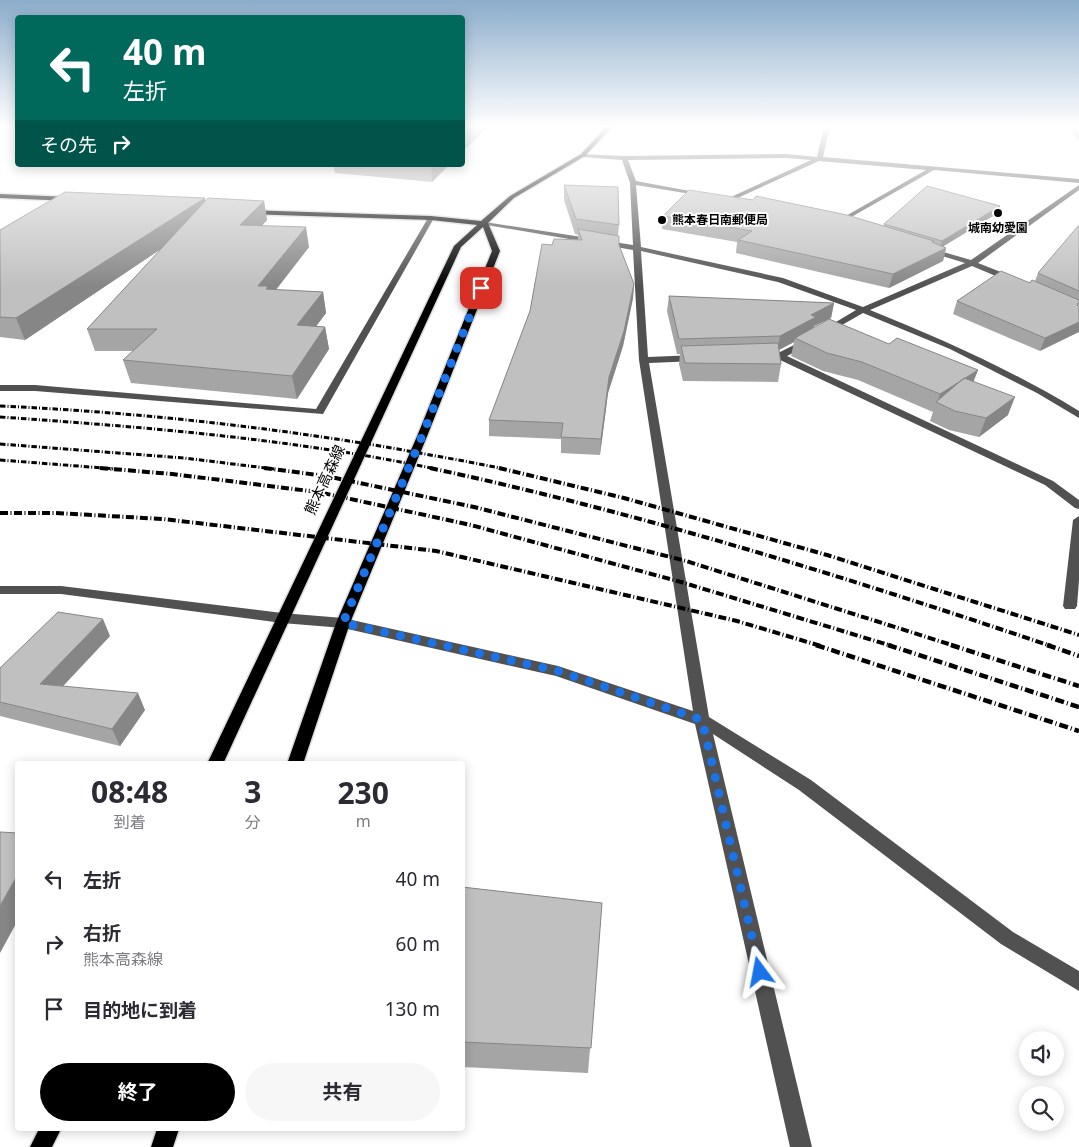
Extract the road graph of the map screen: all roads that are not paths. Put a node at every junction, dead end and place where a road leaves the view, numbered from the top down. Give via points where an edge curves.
1 (542, 180) edge
2 (631, 180) edge
3 (773, 180) edge
4 (914, 180) edge
5 (1063, 180) edge
6 (1079, 181) edge
7 (632, 183) junction
8 (1079, 187) edge
9 (0, 196) edge
10 (715, 196) edge
11 (724, 197) edge
12 (733, 198) junction
13 (78, 200) edge
14 (742, 200) edge
15 (242, 211) edge
16 (431, 218) junction
17 (830, 220) edge
18 (839, 222) junction
19 (485, 224) junction
20 (849, 224) edge
21 (636, 248) junction
22 (923, 248) edge
23 (972, 263) junction
24 (1016, 282) edge
25 (863, 310) junction
26 (780, 356) junction
27 (751, 357) edge
28 (702, 358) edge
29 (644, 360) junction
30 (0, 388) edge
31 (1079, 415) edge
32 (1079, 506) edge
33 (1079, 520) edge
34 (0, 590) edge
35 (1070, 606) dead end
36 (282, 618) junction
37 (343, 623) junction
38 (702, 720) junction
39 (216, 761) edge
40 (296, 761) edge
41 (1079, 982) edge
42 (49, 1131) edge
43 (167, 1131) edge
44 (41, 1147) edge
45 (162, 1147) edge
46 (800, 1147) edge

1 - 19 main road, 熊本高森線 via 512,197
2 - 7 street
3 - 12 street
4 - 18 street
5 - 6 street
7 - 10 street
7 - 21 street
8 - 23 street
9 - 13 main road
11 - 12 street
12 - 14 street
15 - 16 main road
16 - 19 main road
16 - 30 street via 319,412 35,388
17 - 18 street
18 - 20 street
19 - 21 street
19 - 36 main road, 熊本高森線 via 458,246
19 - 37 main road via 496,251
21 - 25 street via 780,280
21 - 29 street
22 - 23 street
23 - 24 street
23 - 25 street
25 - 26 street
25 - 31 street via 953,346
26 - 27 street
26 - 32 street via 1049,483
28 - 29 street
29 - 38 street
33 - 35 street
34 - 36 street via 61,590
36 - 37 street
36 - 39 main road, 熊本高森線
37 - 38 street via 558,671
37 - 40 main road
38 - 41 street via 805,785 1007,938
38 - 46 street
42 - 44 main road
43 - 45 main road

